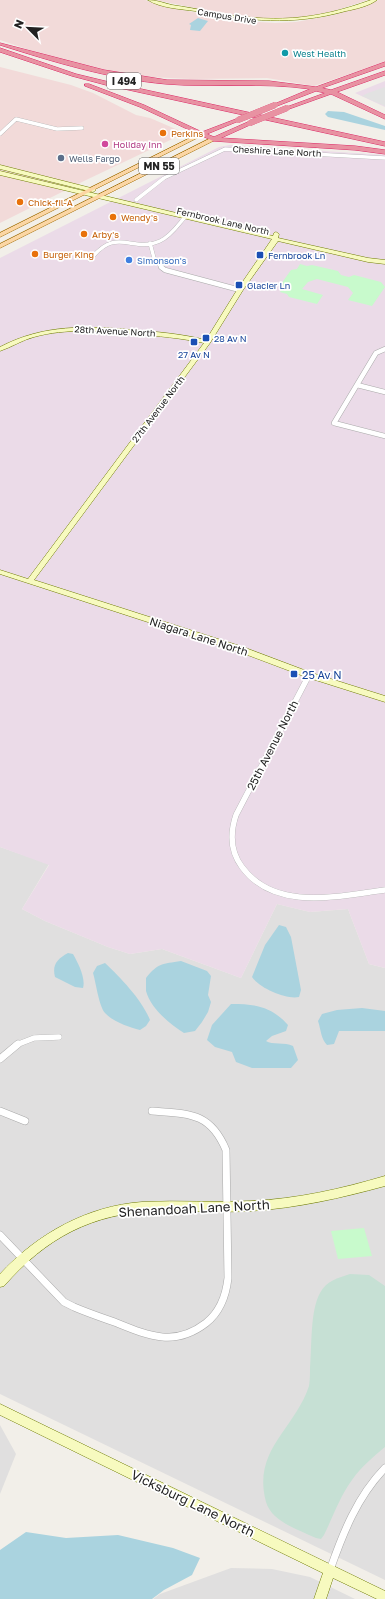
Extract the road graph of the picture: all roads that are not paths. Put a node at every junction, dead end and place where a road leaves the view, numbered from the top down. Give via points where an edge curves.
1 (150, 0) edge
2 (375, 0) edge
3 (0, 44) edge
4 (0, 50) edge
5 (21, 58) junction
6 (385, 64) edge
7 (385, 73) edge
8 (315, 89) junction
9 (331, 92) junction
10 (385, 117) edge
11 (82, 128) dead end
12 (0, 134) edge
13 (202, 134) junction
14 (385, 137) edge
15 (213, 139) junction
16 (385, 144) edge
17 (385, 152) edge
18 (385, 158) edge
19 (0, 168) edge
20 (0, 173) edge
21 (90, 189) junction
22 (83, 193) junction
23 (106, 193) junction
24 (98, 197) junction
25 (136, 200) junction
26 (185, 217) junction
27 (0, 235) edge
28 (275, 236) junction
29 (150, 243) junction
30 (0, 246) edge
31 (90, 260) dead end
32 (385, 262) edge
33 (240, 290) junction
34 (208, 342) junction
35 (0, 349) edge
36 (385, 349) edge
37 (357, 385) junction
38 (385, 392) edge
39 (385, 436) edge
40 (0, 572) edge
41 (30, 581) junction
42 (309, 674) junction
43 (385, 699) edge
44 (385, 890) edge
45 (59, 1037) dead end
46 (0, 1059) edge
47 (0, 1111) edge
48 (152, 1111) dead end
49 (25, 1121) dead end
50 (385, 1181) edge
51 (226, 1206) junction
52 (0, 1235) edge
53 (22, 1259) junction
54 (0, 1282) edge
55 (0, 1409) edge
56 (385, 1468) edge
57 (330, 1570) junction
58 (385, 1597) edge
59 (320, 1599) edge

1 - 2 street, Campus Drive via 243,20 280,22 316,18
3 - 8 highway via 116,76 151,80 262,79
3 - 14 highway, I 494 via 69,67 130,83
4 - 5 highway, I 494
5 - 13 highway via 30,64 142,106
5 - 16 highway, I 494 via 108,84
6 - 8 highway, MN 55
7 - 9 highway, MN 55
8 - 9 highway
8 - 13 highway, MN 55, bridge
9 - 10 highway
9 - 15 highway, MN 55, bridge
11 - 12 street via 64,129 16,119
13 - 15 highway
13 - 21 main road, MN 55
15 - 17 highway
15 - 23 main road, MN 55
18 - 25 street, Cheshire Lane North via 225,149 164,178
19 - 21 street, Fernbrook Lane North
20 - 22 street, Fernbrook Lane North
21 - 22 main road, MN 55
21 - 23 street, Fernbrook Lane North
22 - 24 street, Fernbrook Lane North
22 - 27 main road, MN 55
23 - 24 main road, MN 55
23 - 25 street, Fernbrook Lane North
24 - 26 street, Fernbrook Lane North
24 - 30 main road, MN 55
25 - 28 street, Fernbrook Lane North
26 - 28 street, Fernbrook Lane North
26 - 29 street via 165,238
28 - 32 street, Fernbrook Lane North
28 - 33 street, 27th Avenue North via 275,241
29 - 31 street via 114,242 102,246
29 - 33 street via 155,262 165,270
33 - 34 street, 27th Avenue North
34 - 35 street, 28th Avenue North via 172,335 70,329 27,337
34 - 41 street, 27th Avenue North
36 - 37 street via 376,353
37 - 38 street
37 - 39 street via 334,422
40 - 41 street, Niagara Lane North
41 - 42 street, Niagara Lane North
42 - 43 street, Niagara Lane North
42 - 44 street, 25th Avenue North via 236,815 231,835 235,856 248,876 273,892 287,896 303,899
45 - 46 street via 37,1037 17,1043
47 - 49 street
48 - 51 street via 198,1117 217,1130 226,1150
50 - 51 street, Shenandoah Lane North via 299,1200 252,1206
51 - 53 street, Shenandoah Lane North via 125,1209 100,1214 53,1235
51 - 53 street via 226,1294 211,1319 186,1335 171,1338 143,1334 74,1307 64,1302
52 - 53 street
53 - 54 street, Shenandoah Lane North
55 - 57 street, Vicksburg Lane North
56 - 57 street via 353,1511
57 - 58 street, Vicksburg Lane North
57 - 59 street

